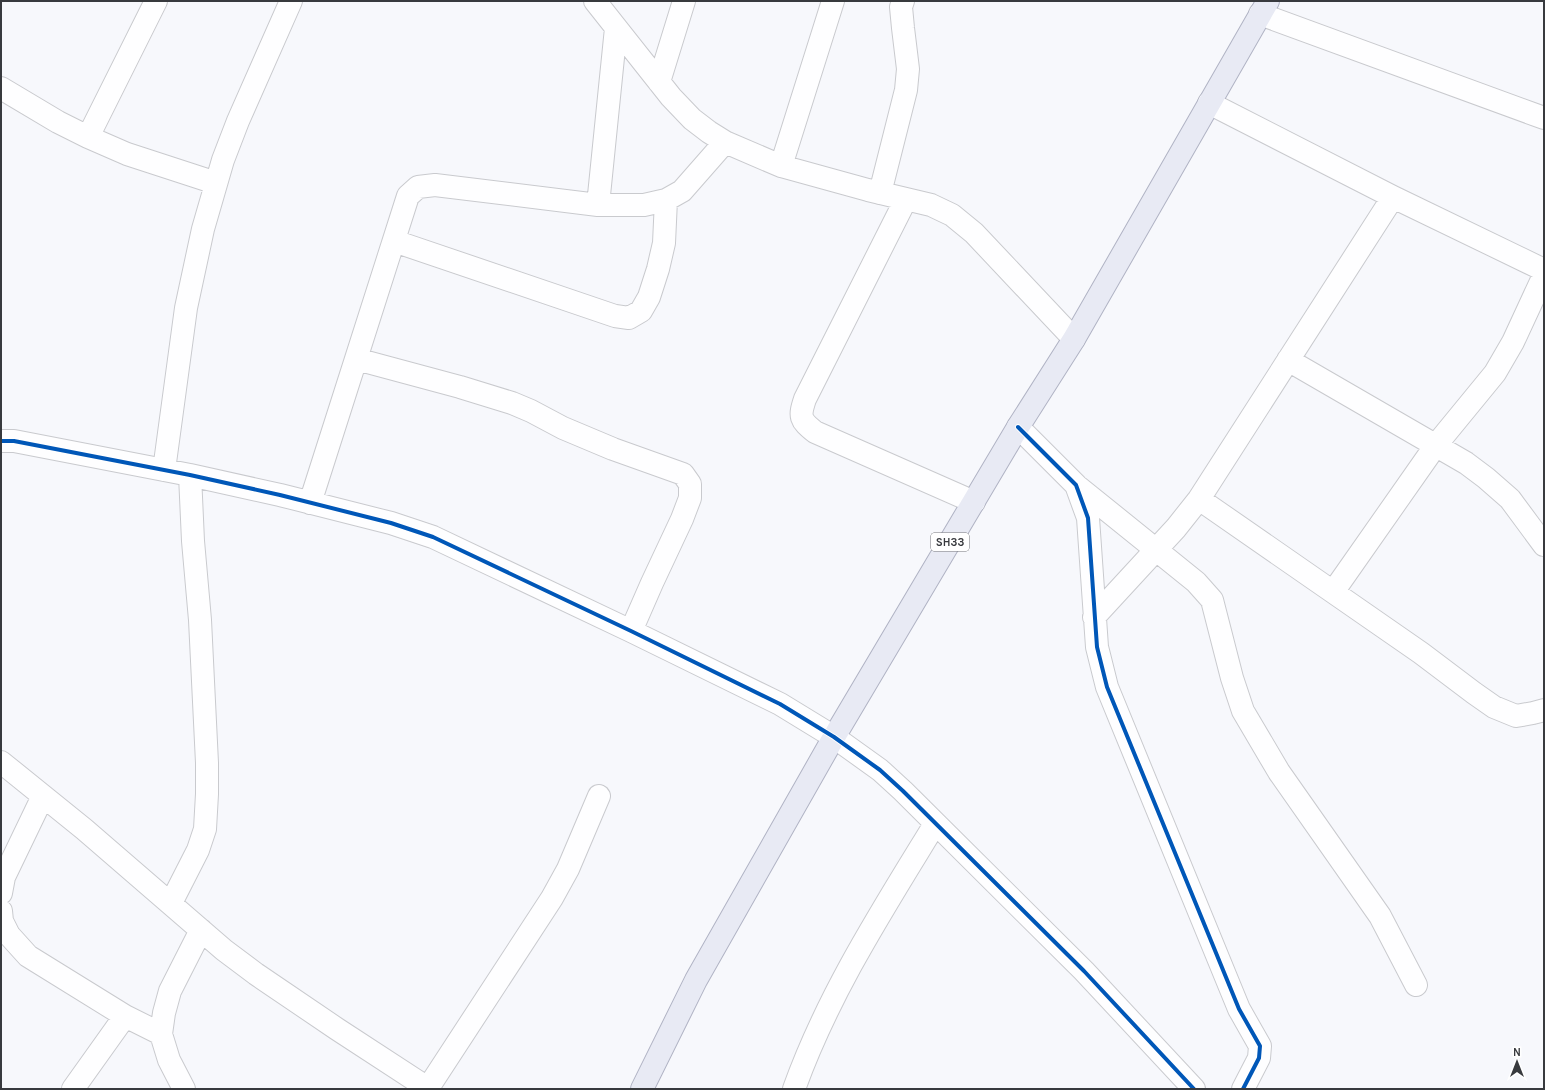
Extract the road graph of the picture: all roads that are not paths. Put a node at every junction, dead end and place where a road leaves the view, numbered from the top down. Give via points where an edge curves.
1 (156, 1) edge
2 (291, 1) edge
3 (595, 1) edge
4 (684, 1) edge
5 (834, 1) edge
6 (903, 1) edge
7 (1264, 7) edge
8 (616, 28) junction
9 (659, 82) junction
10 (1, 88) edge
11 (1209, 103) junction
12 (1544, 118) edge
13 (88, 138) junction
14 (725, 142) junction
15 (781, 166) junction
16 (216, 182) junction
17 (880, 193) junction
18 (1393, 197) junction
19 (906, 199) junction
20 (666, 200) junction
21 (598, 205) junction
22 (394, 241) junction
23 (1544, 270) edge
24 (1544, 275) edge
25 (1074, 339) junction
26 (356, 359) junction
27 (1288, 360) junction
28 (1018, 427) junction
29 (1, 441) edge
30 (1436, 445) junction
31 (164, 470) junction
32 (190, 475) junction
33 (1076, 485) junction
34 (1199, 499) junction
35 (974, 502) junction
36 (310, 503) junction
37 (1542, 535) edge
38 (1156, 549) junction
39 (1333, 592) junction
40 (1094, 617) junction
41 (631, 631) junction
42 (1544, 710) edge
43 (834, 737) junction
44 (1, 762) edge
45 (43, 796) junction
46 (599, 796) dead end
47 (935, 824) junction
48 (1, 893) edge
49 (171, 903) junction
50 (1, 911) edge
51 (201, 930) junction
52 (1416, 985) dead end
53 (124, 1016) junction
54 (161, 1034) junction
55 (74, 1089) edge
56 (184, 1089) edge
57 (428, 1089) edge
58 (642, 1089) edge
59 (794, 1089) edge
60 (1194, 1089) edge
61 (1243, 1089) edge

1 - 13 street
2 - 16 street via 238,121
3 - 8 street
4 - 9 street
5 - 15 street
6 - 17 street via 908,69 906,90
7 - 11 main road, SH33
7 - 12 street
8 - 9 street
8 - 21 street
9 - 14 street via 692,119
10 - 13 street
11 - 18 street
11 - 25 main road, SH33
13 - 16 street via 127,154
14 - 15 street
14 - 20 street via 682,191
15 - 17 street
16 - 31 street via 201,236 186,308
17 - 19 street
18 - 23 street
18 - 27 street
19 - 25 street via 931,205 952,215 974,233
19 - 35 street via 805,398 801,412 805,424 815,432
20 - 21 street via 644,205
20 - 22 street via 664,243 658,269 649,297 641,311 629,318 615,316
21 - 22 street via 435,186 418,187 408,196 404,205
22 - 26 street
24 - 30 street via 1513,342 1495,373
25 - 28 main road, SH33
26 - 36 street
26 - 41 street via 512,403 613,450 683,474 690,484 690,498
27 - 30 street
27 - 34 street
28 - 33 street
28 - 35 main road, SH33
29 - 31 street via 14,441
30 - 37 street via 1471,467 1510,499
30 - 39 street
31 - 32 street
32 - 36 street
32 - 49 street via 208,794 205,829 198,850
33 - 38 street
33 - 40 street via 1088,518
34 - 38 street
34 - 39 street
35 - 43 main road, SH33
36 - 41 street via 391,523 434,537
38 - 40 street
38 - 52 street via 1196,582 1212,600 1243,711 1279,772 1380,916
39 - 42 street via 1494,707 1516,716
40 - 61 street via 1107,688 1239,1009 1260,1046 1259,1058
41 - 43 street via 780,704
43 - 47 street via 880,770
43 - 58 main road, SH33 via 696,980
44 - 45 street
45 - 48 street via 4,877
45 - 49 street
46 - 57 street via 568,869 552,898
47 - 59 street via 846,974 824,1016
47 - 60 street via 1084,971
49 - 51 street
50 - 53 street via 2,921 9,935 28,956
51 - 54 street via 170,991
51 - 57 street via 256,974
53 - 54 street
53 - 55 street
54 - 56 street via 169,1060

